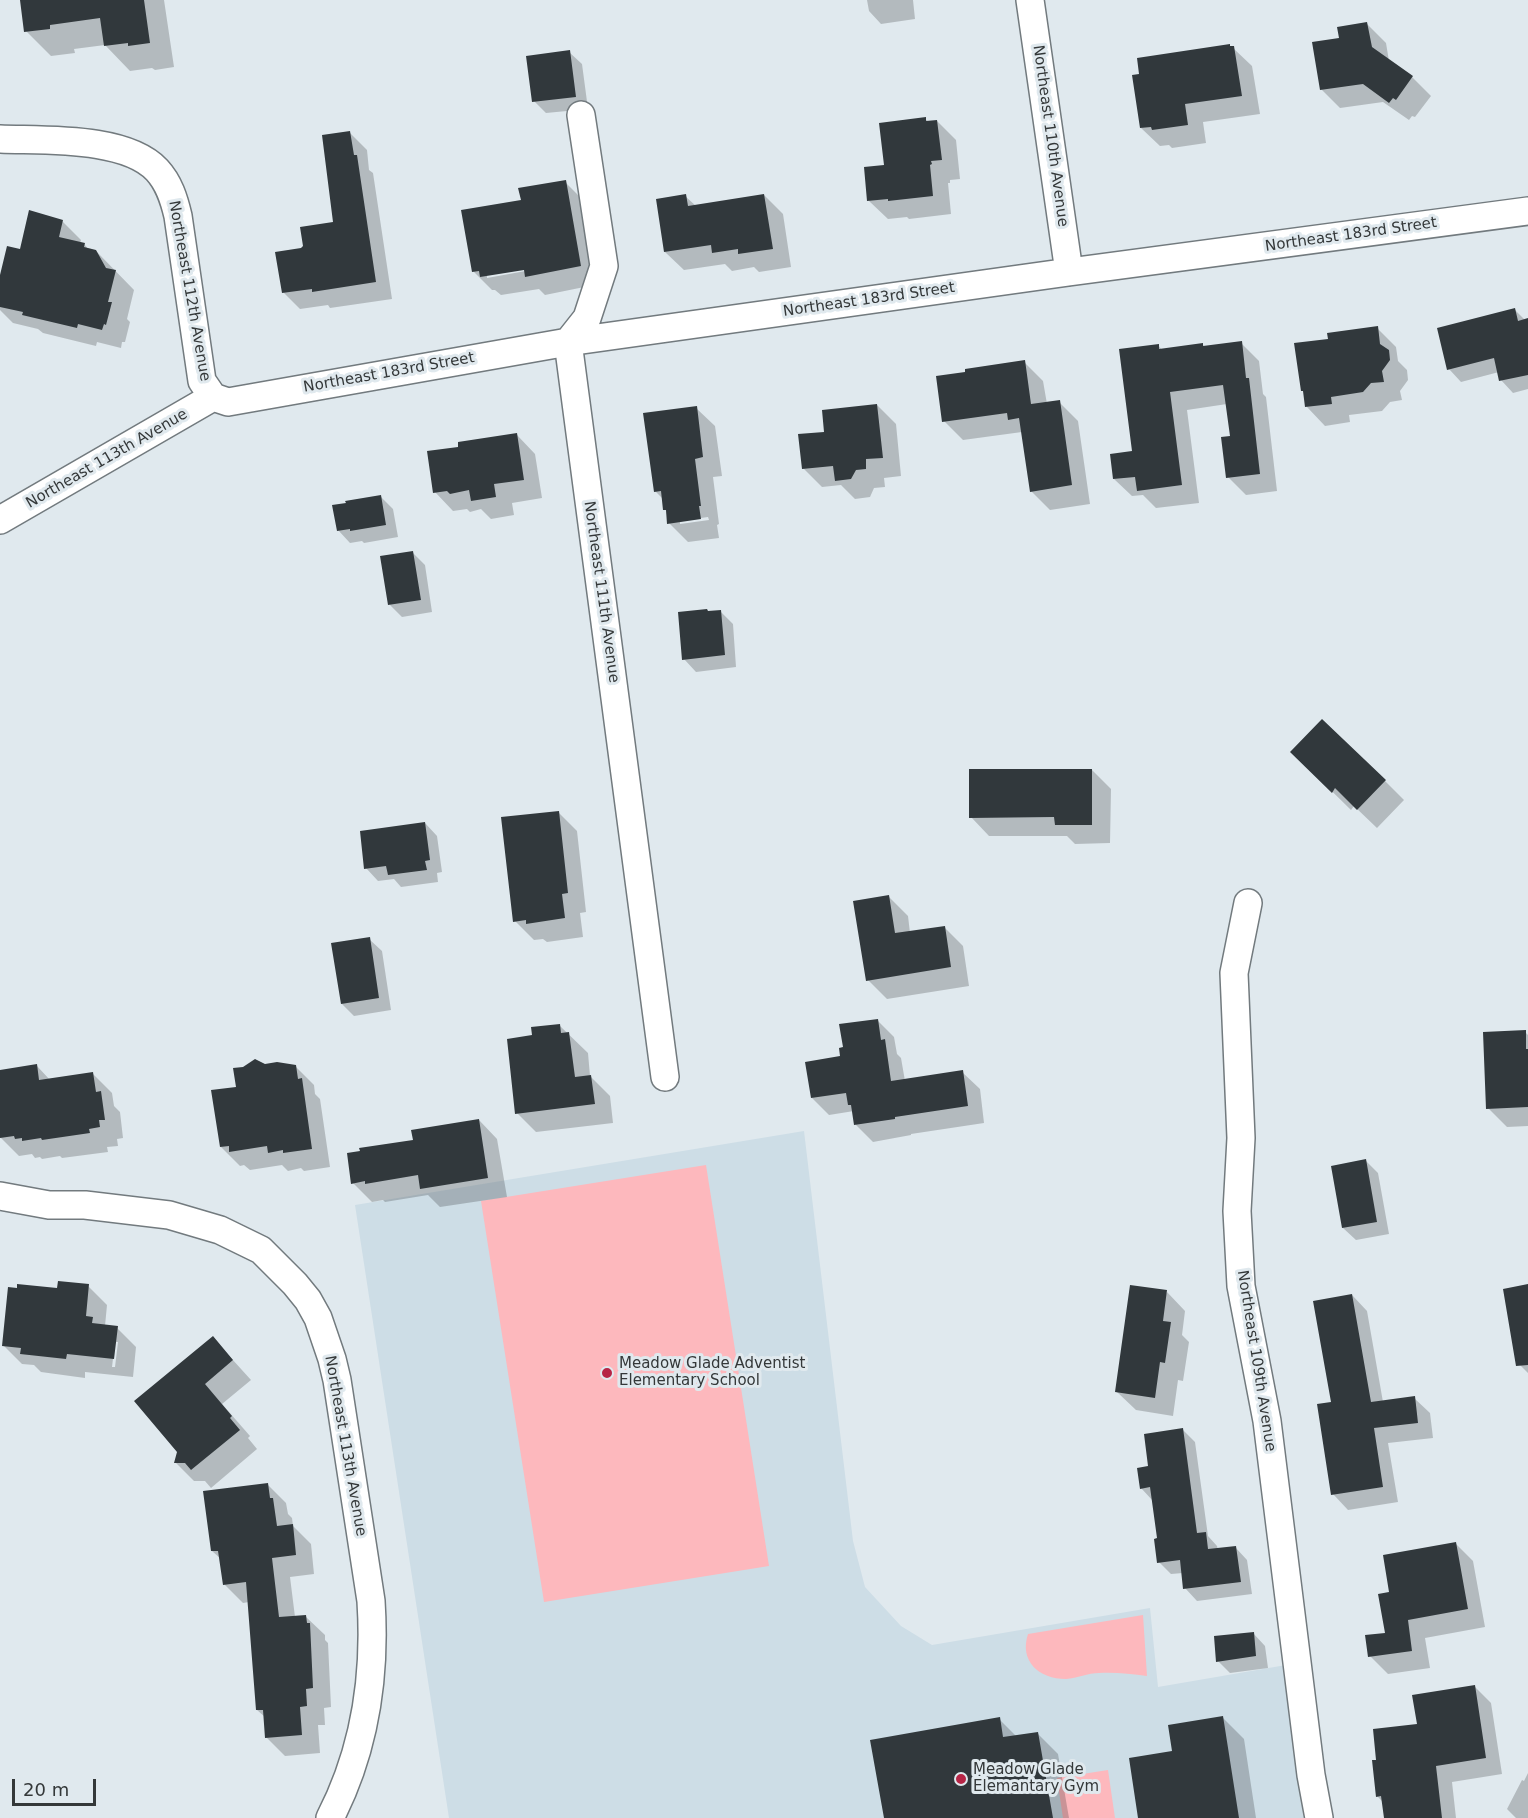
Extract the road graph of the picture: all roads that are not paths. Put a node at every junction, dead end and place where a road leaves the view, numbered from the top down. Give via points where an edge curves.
1 (1030, 0) edge
2 (581, 115) dead end
3 (0, 139) edge
4 (1528, 211) edge
5 (1069, 272) junction
6 (567, 342) junction
7 (213, 397) junction
8 (0, 520) edge
9 (1248, 903) dead end
10 (665, 1077) dead end
11 (0, 1196) edge
12 (330, 1818) edge
13 (1319, 1818) edge

1 - 5 street, Northeast 110th Avenue
2 - 6 street via 604,266 587,318
3 - 7 street, Northeast 112th Avenue via 108,146 155,168 166,181 178,216 202,381
4 - 5 street, Northeast 183rd Street
5 - 6 street, Northeast 183rd Street
6 - 7 street, Northeast 183rd Street via 228,402
6 - 10 street, Northeast 111th Avenue
7 - 8 street, Northeast 113th Avenue
9 - 13 street, Northeast 109th Avenue via 1234,973 1241,1138 1236,1211 1241,1286 1267,1421
11 - 12 street, Northeast 113th Avenue via 48,1205 85,1205 169,1215 220,1230 261,1250 295,1284 318,1318 337,1380 373,1628 365,1720 354,1760

